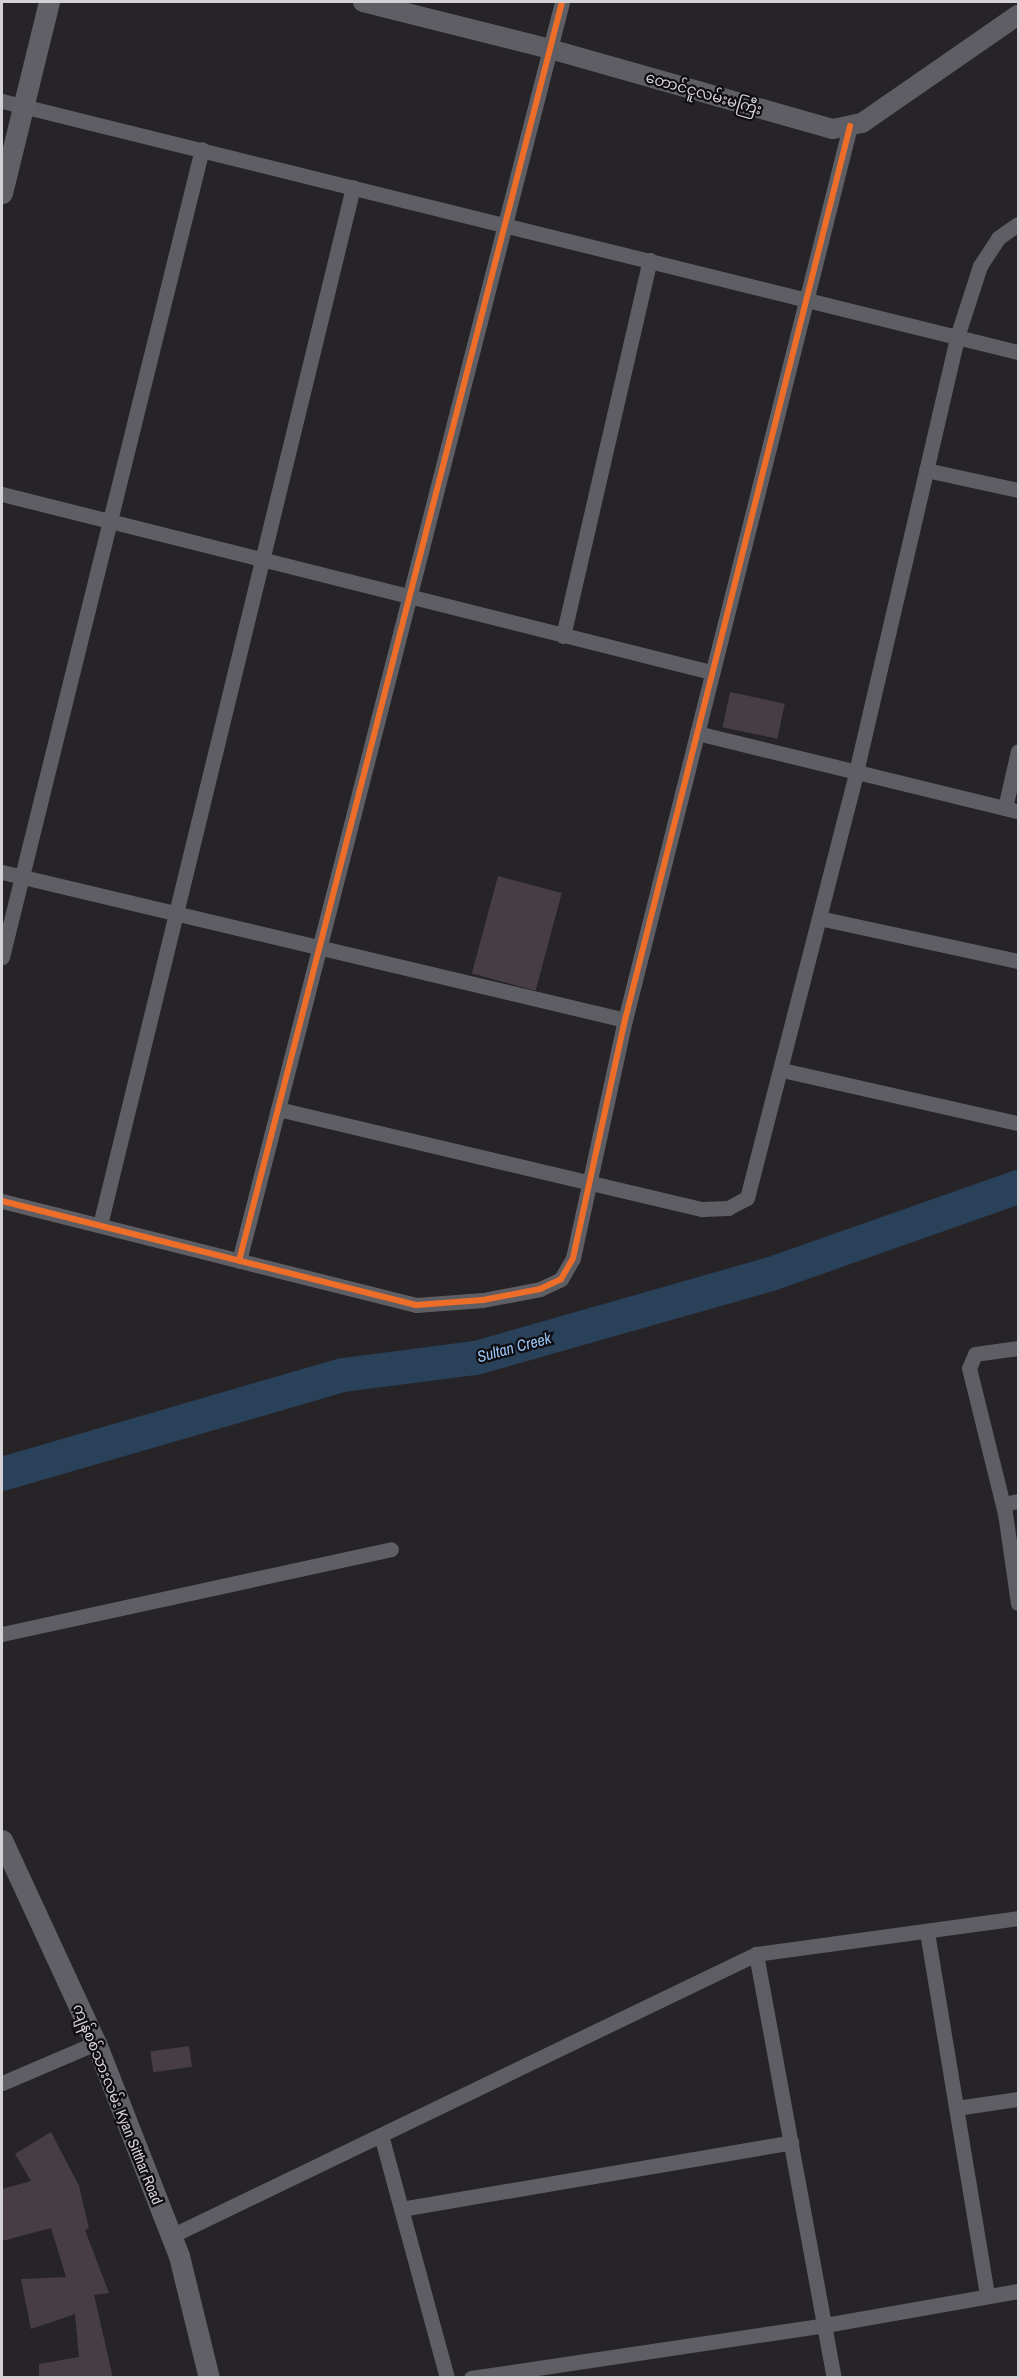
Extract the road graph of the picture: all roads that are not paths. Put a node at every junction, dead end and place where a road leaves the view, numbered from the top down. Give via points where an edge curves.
1 (49, 2) edge
2 (363, 2) edge
3 (562, 2) edge
4 (1018, 15) edge
5 (550, 49) junction
6 (2, 101) edge
7 (22, 106) junction
8 (850, 126) junction
9 (202, 149) junction
10 (353, 187) junction
11 (2, 194) edge
12 (505, 224) junction
13 (1018, 224) edge
14 (650, 260) junction
15 (809, 300) junction
16 (957, 337) junction
17 (1018, 352) edge
18 (926, 470) junction
19 (1018, 490) edge
20 (2, 494) edge
21 (110, 521) junction
22 (262, 560) junction
23 (410, 597) junction
24 (563, 636) junction
25 (711, 672) junction
26 (697, 733) junction
27 (1018, 751) edge
28 (856, 772) junction
29 (1012, 809) edge
30 (2, 872) edge
31 (21, 877) junction
32 (176, 913) junction
33 (819, 918) junction
34 (320, 948) junction
35 (2, 957) edge
36 (1018, 961) edge
37 (625, 1020) junction
38 (782, 1070) junction
39 (278, 1109) junction
40 (1018, 1123) edge
41 (588, 1182) junction
42 (2, 1201) edge
43 (99, 1226) junction
44 (239, 1261) junction
45 (1018, 1348) edge
46 (1018, 1502) edge
47 (1003, 1504) junction
48 (391, 1549) dead end
49 (1018, 1597) edge
50 (2, 1634) edge
51 (2, 1840) edge
52 (1018, 1918) edge
53 (927, 1932) junction
54 (756, 1954) junction
55 (96, 2043) junction
56 (2, 2083) edge
57 (1018, 2099) edge
58 (956, 2108) junction
59 (381, 2135) junction
60 (791, 2142) junction
61 (401, 2209) junction
62 (171, 2236) junction
63 (1018, 2291) edge
64 (987, 2296) junction
65 (825, 2325) junction
66 (209, 2378) edge
67 (447, 2378) edge
68 (471, 2378) edge
69 (834, 2378) edge

1 - 7 main road
2 - 5 street, တောင်ငူလမ်းမကြီး
3 - 5 street
4 - 8 street, တောင်ငူလမ်းမကြီး via 862,123
5 - 8 street, တောင်ငူလမ်းမကြီး via 833,129
5 - 12 street
6 - 7 street
7 - 9 street
7 - 11 main road
8 - 15 street
9 - 10 street
9 - 21 street
10 - 12 street
10 - 22 street
12 - 14 street
12 - 23 street
13 - 16 street via 998,238 980,266
14 - 15 street
14 - 24 street
15 - 16 street
15 - 25 street
16 - 17 street
16 - 18 street
18 - 19 street
18 - 28 street
20 - 21 street
21 - 22 street
21 - 31 street
22 - 23 street
22 - 32 street
23 - 24 street
23 - 34 street
24 - 25 street
25 - 26 street
26 - 28 street
26 - 37 street
27 - 29 street
28 - 29 street
28 - 33 street
30 - 31 street
31 - 32 street
31 - 35 street
32 - 34 street
32 - 43 street
33 - 36 street
33 - 38 street
34 - 37 street
34 - 39 street
37 - 41 street
38 - 40 street
38 - 41 street via 747,1198 728,1208 702,1209
39 - 41 street
39 - 44 street
41 - 44 street via 573,1258 561,1279 540,1289 483,1300 416,1305
42 - 43 street
43 - 44 street
45 - 47 street via 975,1354 969,1368
46 - 47 street
47 - 49 street
48 - 50 street
51 - 55 main road, ကျန်စစ်သားလမ်း Kyan Sitthar Road
52 - 53 street
53 - 54 street
53 - 58 street
54 - 59 street
54 - 60 street
55 - 56 street
55 - 62 main road, ကျန်စစ်သားလမ်း Kyan Sitthar Road
57 - 58 street
58 - 64 street
59 - 61 street
59 - 62 street
60 - 61 street
60 - 65 street
61 - 67 street
62 - 66 main road, ကျန်စစ်သားလမ်း Kyan Sitthar Road
63 - 64 street
64 - 65 street
65 - 68 street
65 - 69 street

